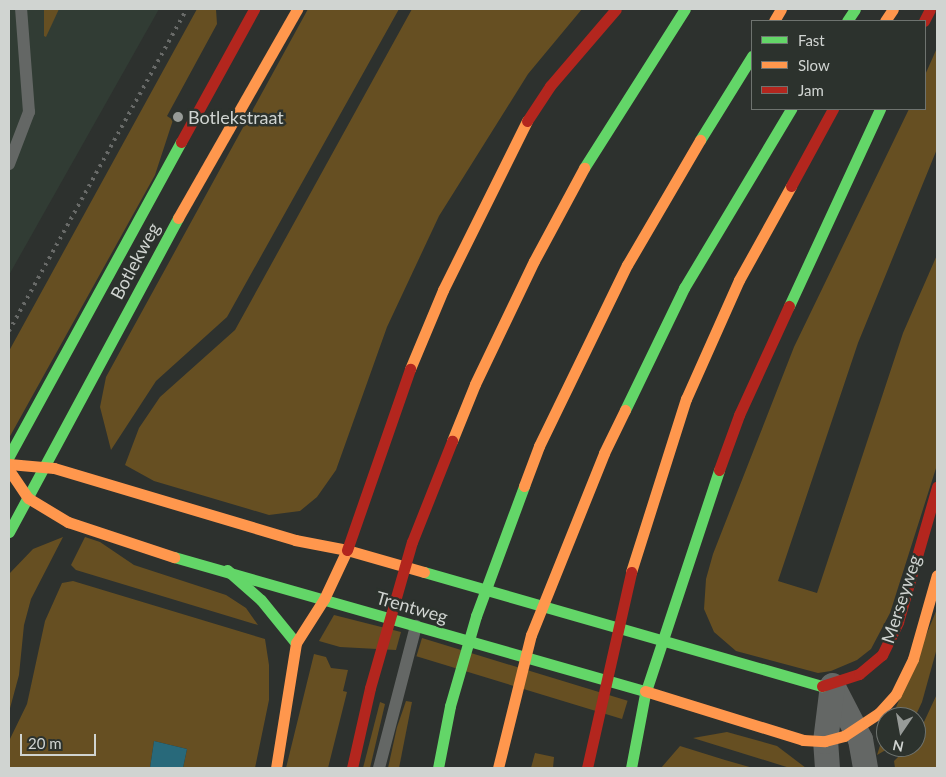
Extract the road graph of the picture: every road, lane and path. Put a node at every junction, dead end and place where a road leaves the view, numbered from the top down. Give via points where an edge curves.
1 (21, 9) edge
2 (254, 9) edge
3 (296, 9) edge
4 (616, 9) edge
5 (685, 9) edge
6 (781, 9) edge
7 (855, 9) edge
8 (893, 9) edge
9 (775, 20) edge
10 (848, 20) edge
11 (886, 20) edge
12 (751, 58) edge
13 (790, 110) edge
14 (832, 110) edge
15 (880, 110) edge
16 (9, 164) edge
17 (9, 456) edge
18 (9, 464) edge
19 (46, 466) junction
20 (9, 470) edge
21 (937, 487) edge
22 (28, 498) junction
23 (9, 532) edge
24 (348, 550) junction
25 (228, 570) junction
26 (937, 575) edge
27 (324, 599) junction
28 (416, 626) junction
29 (296, 643) junction
30 (663, 644) junction
31 (832, 685) junction
32 (645, 694) junction
33 (855, 730) junction
34 (825, 741) junction
35 (276, 768) edge
36 (352, 768) edge
37 (378, 768) edge
38 (438, 768) edge
39 (498, 768) edge
40 (587, 768) edge
41 (632, 768) edge
42 (827, 768) edge
43 (865, 768) edge

1 - 16 lane via 29,112
2 - 17 main road, Botlekweg
3 - 19 main road, Botlekweg via 196,184
4 - 24 main road via 550,86 510,152 443,290 399,396
5 - 36 main road via 593,152 534,261 475,384 430,494 399,583
6 - 9 main road
7 - 10 main road
8 - 11 main road
12 - 38 main road via 670,187 627,265 539,446 476,616 450,706
13 - 39 main road via 671,312 622,410 531,635
14 - 40 main road via 784,193 723,314 686,399 635,553
15 - 30 main road via 739,415 699,524
18 - 19 main road, Trentweg
19 - 22 main road, Botlekweg
19 - 24 main road, Trentweg via 296,540
20 - 22 main road, Trentweg
21 - 31 main road, Merseyweg via 891,639 871,666
22 - 23 main road, Botlekweg
22 - 25 main road, Trentweg via 78,526
24 - 27 main road
24 - 30 main road, Trentweg
25 - 27 main road, Trentweg
25 - 29 main road via 261,600
26 - 33 main road, Merseyweg via 908,674 879,713
27 - 28 main road, Trentweg
27 - 29 main road
28 - 32 main road, Trentweg via 574,670
28 - 37 lane
29 - 35 main road
30 - 31 main road, Trentweg via 803,684
30 - 32 main road
31 - 33 street
31 - 34 street
32 - 34 main road, Trentweg via 784,736
32 - 41 main road
33 - 34 main road, Merseyweg
33 - 43 street
34 - 42 street

